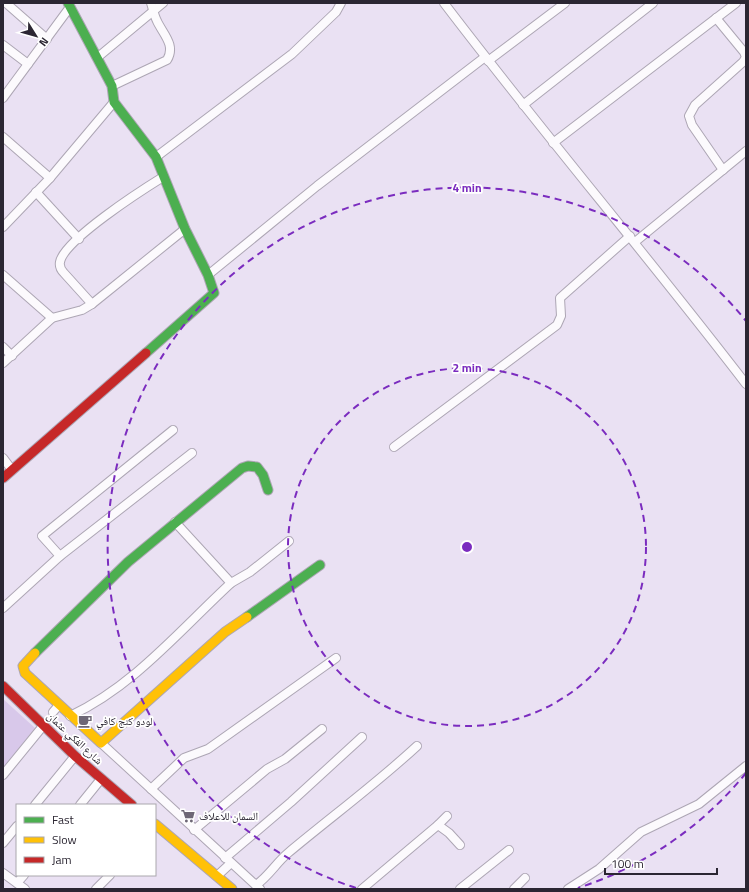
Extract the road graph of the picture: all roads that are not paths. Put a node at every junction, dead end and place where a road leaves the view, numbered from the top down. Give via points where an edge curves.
1 (163, 3) edge
2 (341, 3) edge
3 (444, 3) edge
4 (565, 3) edge
5 (653, 3) edge
6 (736, 3) edge
7 (69, 5) edge
8 (5, 6) edge
9 (152, 6) edge
10 (716, 18) junction
11 (46, 39) junction
12 (3, 45) edge
13 (98, 57) junction
14 (487, 59) junction
15 (28, 64) junction
16 (112, 86) junction
17 (3, 98) edge
18 (114, 102) junction
19 (523, 105) junction
20 (3, 137) edge
21 (553, 143) junction
22 (746, 151) edge
23 (156, 157) junction
24 (723, 170) junction
25 (162, 177) junction
26 (50, 178) junction
27 (36, 192) junction
28 (3, 227) edge
29 (185, 229) junction
30 (79, 239) junction
31 (632, 239) junction
32 (3, 275) edge
33 (208, 275) junction
34 (92, 304) junction
35 (52, 318) junction
36 (3, 347) edge
37 (12, 356) junction
38 (3, 363) edge
39 (746, 384) edge
40 (173, 430) dead end
41 (394, 446) dead end
42 (192, 453) dead end
43 (3, 458) edge
44 (12, 470) junction
45 (3, 478) edge
46 (268, 490) dead end
47 (175, 522) junction
48 (289, 541) dead end
49 (60, 556) junction
50 (320, 565) dead end
51 (231, 583) junction
52 (3, 608) edge
53 (336, 658) dead end
54 (3, 686) edge
55 (70, 716) junction
56 (43, 726) junction
57 (322, 729) dead end
58 (362, 738) dead end
59 (101, 743) junction
60 (417, 746) dead end
61 (75, 756) junction
62 (746, 766) edge
63 (3, 774) edge
64 (101, 779) junction
65 (151, 789) junction
66 (36, 804) edge
67 (81, 804) edge
68 (131, 804) edge
69 (447, 816) dead end
70 (438, 825) junction
71 (16, 827) edge
72 (157, 830) edge
73 (194, 830) junction
74 (3, 843) edge
75 (460, 845) dead end
76 (509, 850) dead end
77 (228, 860) junction
78 (3, 873) edge
79 (23, 876) edge
80 (109, 876) edge
81 (216, 876) junction
82 (525, 878) dead end
83 (17, 883) junction
84 (258, 887) edge
85 (227, 888) edge
86 (25, 889) edge
87 (96, 889) edge
88 (362, 889) edge
89 (460, 889) edge
90 (514, 889) edge
91 (568, 889) edge

1 - 9 street
2 - 23 street via 336,12 292,54
3 - 14 street
4 - 14 street
5 - 19 street
6 - 10 street
7 - 11 street
7 - 13 street
8 - 11 street
9 - 13 street
9 - 16 street via 156,20 169,42 171,54 167,60
10 - 21 street
10 - 24 street via 746,57 695,105 689,116 692,125
11 - 15 street
12 - 15 street
13 - 16 street
14 - 19 street
14 - 33 street via 317,186
15 - 17 street
16 - 18 street
18 - 23 street
18 - 26 street
19 - 21 street
20 - 26 street
21 - 31 street
22 - 24 street
23 - 25 street
24 - 31 street
25 - 29 street
25 - 30 street via 119,204
26 - 27 street
27 - 28 street
27 - 30 street
29 - 33 street
29 - 34 street
30 - 34 street via 63,255 60,268
31 - 39 street
31 - 41 street via 560,298 561,316 557,326
32 - 35 street
33 - 44 street via 214,293
34 - 35 street via 72,314
35 - 37 street
36 - 37 street
37 - 38 street
40 - 49 street via 42,536
42 - 49 street
43 - 44 street
44 - 45 street
46 - 47 street via 263,473 255,466 247,465
47 - 51 street
47 - 55 street via 128,562 26,661 25,673 56,709
48 - 51 street via 250,572
49 - 52 street
50 - 59 street via 225,632
51 - 55 street via 129,680
53 - 65 street via 208,749 184,758
54 - 56 street, شارع الفكي عثمان
55 - 59 street
56 - 61 street, شارع الفكي عثمان
56 - 63 street
57 - 73 street via 285,760 262,773
58 - 77 street
59 - 65 street
60 - 84 street via 369,789 287,854
61 - 64 street, شارع الفكي عثمان
61 - 66 street
62 - 91 street via 699,804 641,832 599,869
64 - 67 street
64 - 68 street, شارع الفكي عثمان
65 - 73 street
69 - 70 street
70 - 75 street
70 - 88 street
71 - 74 street
72 - 81 street
73 - 77 street
76 - 89 street
77 - 81 street
77 - 84 street
78 - 83 street
79 - 83 street
80 - 87 street
81 - 85 street
82 - 90 street
83 - 86 street

